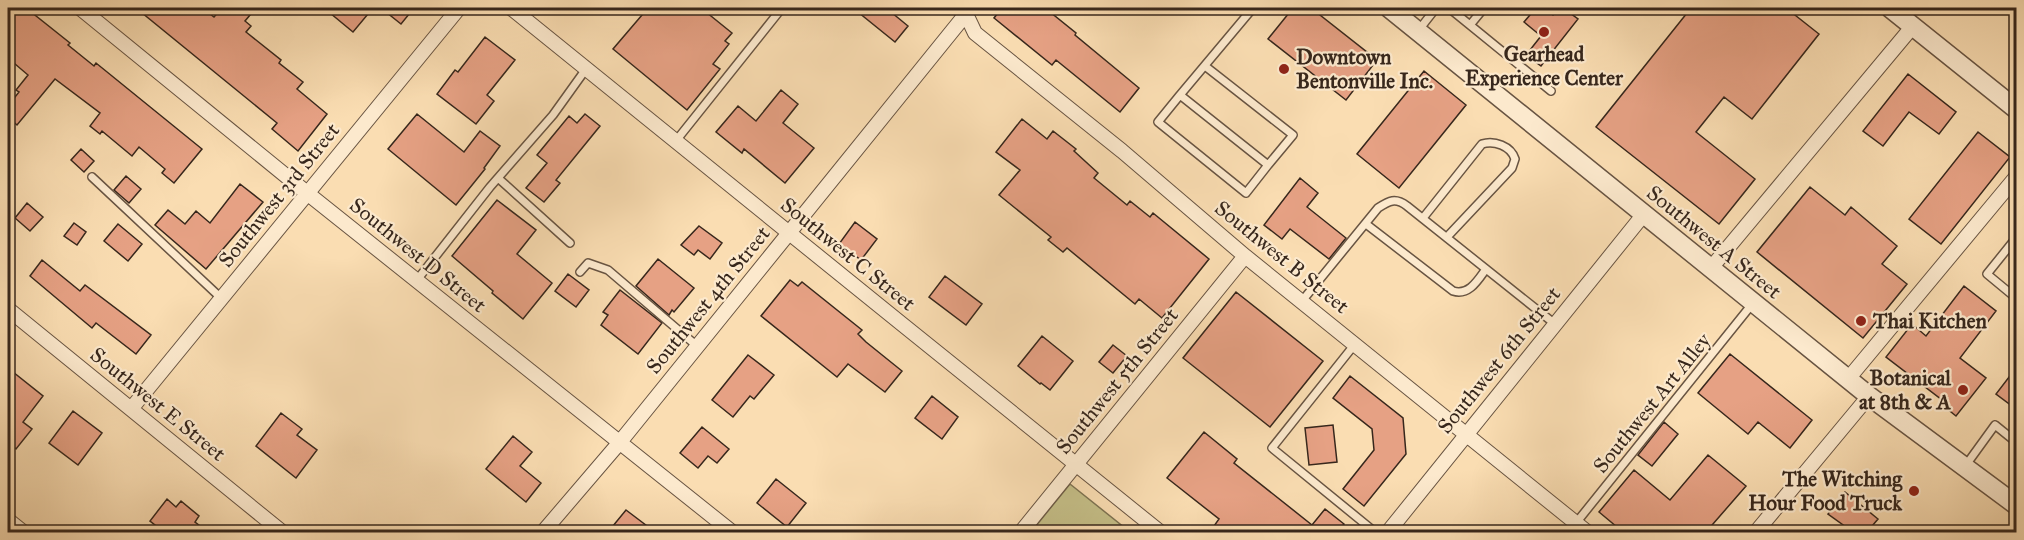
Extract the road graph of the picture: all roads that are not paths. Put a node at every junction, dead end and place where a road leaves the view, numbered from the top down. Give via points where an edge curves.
1 (80, 8) edge
2 (459, 8) edge
3 (511, 8) edge
4 (782, 8) edge
5 (1253, 8) edge
6 (1389, 8) edge
7 (1436, 8) edge
8 (1449, 8) edge
9 (1484, 8) edge
10 (1890, 8) edge
11 (965, 10) edge
12 (1470, 25) junction
13 (1913, 26) junction
14 (1418, 31) junction
15 (1205, 66) junction
16 (586, 69) junction
17 (1551, 91) dead end
18 (1180, 95) junction
19 (2016, 109) edge
20 (675, 142) junction
21 (1268, 165) junction
22 (92, 177) dead end
23 (2016, 177) edge
24 (498, 178) junction
25 (307, 193) junction
26 (1644, 214) junction
27 (1423, 218) junction
28 (1366, 224) junction
29 (790, 233) junction
30 (1447, 237) junction
31 (2016, 238) edge
32 (570, 243) dead end
33 (1245, 256) junction
34 (1711, 268) junction
35 (1486, 269) junction
36 (580, 272) dead end
37 (417, 280) junction
38 (221, 298) junction
39 (2016, 298) edge
40 (1302, 301) junction
41 (1754, 303) junction
42 (8, 309) edge
43 (1555, 324) junction
44 (1355, 344) junction
45 (697, 346) junction
46 (1848, 379) junction
47 (1869, 396) junction
48 (131, 409) junction
49 (1466, 434) junction
50 (620, 442) junction
51 (2016, 442) edge
52 (1076, 465) junction
53 (1964, 467) junction
54 (2016, 505) edge
55 (8, 520) edge
56 (1576, 523) junction
57 (23, 532) edge
58 (282, 532) edge
59 (543, 532) edge
60 (732, 532) edge
61 (1021, 532) edge
62 (1160, 532) edge
63 (1375, 532) edge
64 (1388, 532) edge
65 (1587, 532) edge
66 (1756, 532) edge

1 - 25 street, Southwest D Street
2 - 25 street, Southwest 3rd Street
3 - 16 street, Southwest C Street
4 - 20 lane
5 - 15 lane
6 - 14 street, Southwest A Street
7 - 14 lane
8 - 12 lane
9 - 12 lane
10 - 13 street
11 - 29 street, Southwest 4th Street
11 - 33 street, Southwest B Street via 975,33
12 - 17 lane
13 - 19 street
13 - 34 street
14 - 26 street, Southwest A Street
15 - 18 lane
15 - 21 lane via 1293,135
16 - 20 street, Southwest C Street
16 - 24 lane via 553,115
18 - 21 lane
18 - 21 lane via 1158,122 1246,193
20 - 29 street, Southwest C Street
22 - 38 lane
23 - 46 street
24 - 32 lane
24 - 37 lane
25 - 37 street, Southwest D Street
25 - 38 street, Southwest 3rd Street
26 - 34 street, Southwest A Street
26 - 43 street, Southwest 6th Street
27 - 28 lane via 1400,200 1394,200 1378,208
27 - 30 lane
27 - 30 lane via 1482,144 1498,143 1513,154 1512,168
28 - 35 lane via 1458,293 1473,286
28 - 40 lane
29 - 45 street, Southwest 4th Street
29 - 52 street, Southwest C Street
30 - 35 lane
31 - 39 lane via 1987,274
33 - 40 street, Southwest B Street
33 - 52 street, Southwest 5th Street
34 - 41 street, Southwest A Street
35 - 43 lane
36 - 45 lane via 588,263 608,270
37 - 50 street, Southwest D Street
38 - 48 street, Southwest 3rd Street
40 - 44 street, Southwest B Street
41 - 46 street, Southwest A Street
41 - 56 lane, Southwest Art Alley
42 - 48 street, Southwest E Street
43 - 49 street, Southwest 6th Street
44 - 49 street, Southwest B Street
44 - 63 lane via 1272,448
45 - 50 street, Southwest 4th Street
46 - 47 street, Southwest A Street
47 - 53 street, Southwest A Street
47 - 66 street
48 - 58 street, Southwest E Street
49 - 56 street, Southwest B Street
49 - 64 street, Southwest 6th Street
50 - 59 street, Southwest 4th Street
50 - 60 street, Southwest D Street
51 - 53 lane via 1995,425
52 - 61 street, Southwest 5th Street
52 - 62 street, Southwest C Street
53 - 54 street, Southwest A Street
55 - 57 street
56 - 65 street, Southwest B Street

